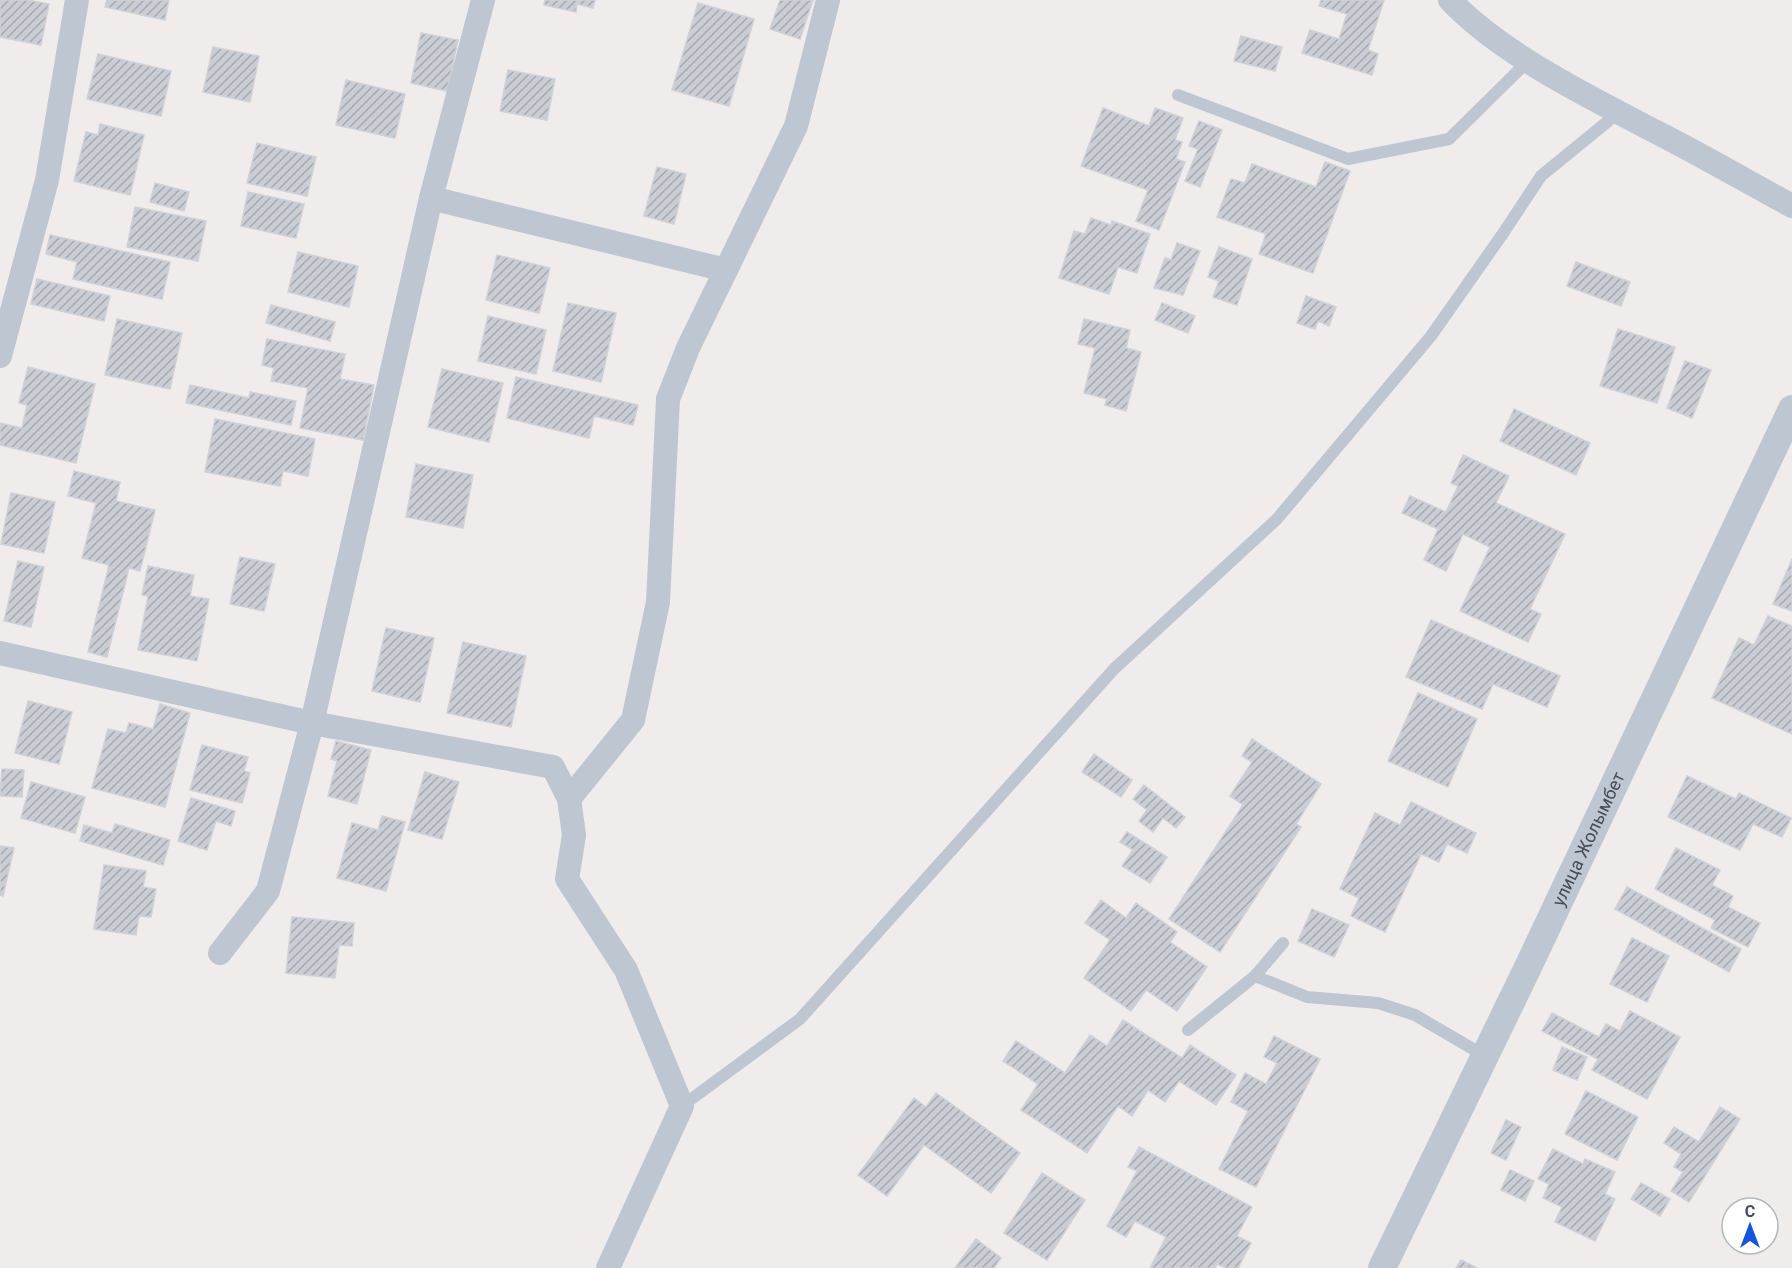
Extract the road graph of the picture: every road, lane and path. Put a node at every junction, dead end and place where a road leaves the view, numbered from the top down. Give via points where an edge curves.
1 (77, 0) edge
2 (483, 0) edge
3 (828, 0) edge
4 (1450, 0) edge
5 (1528, 61) junction
6 (1178, 95) dead end
7 (1618, 113) junction
8 (431, 198) junction
9 (1792, 206) edge
10 (726, 270) junction
11 (0, 356) edge
12 (1792, 410) edge
13 (0, 653) edge
14 (312, 723) junction
15 (569, 799) junction
16 (1283, 943) dead end
17 (220, 953) dead end
18 (1255, 976) junction
19 (1188, 1030) dead end
20 (1485, 1056) junction
21 (682, 1106) junction
22 (608, 1268) edge
23 (1382, 1268) edge

1 - 11 street via 47,180
2 - 8 street
3 - 10 street via 796,126
4 - 5 street via 1469,20
5 - 6 lane via 1449,139 1348,159
5 - 7 street
7 - 9 street
7 - 21 lane via 1541,176 1431,336 1277,519 1114,669 800,1019
8 - 10 street
8 - 14 street
10 - 15 street via 668,399 658,602 633,720
12 - 20 street, улица Жолымбет
13 - 14 street
14 - 15 street via 553,767
14 - 17 street via 268,891
15 - 21 street via 574,834 567,879 626,970
16 - 18 lane
18 - 19 lane
18 - 20 lane via 1307,997 1378,1003 1415,1015
20 - 23 street, улица Жолымбет
21 - 22 street

